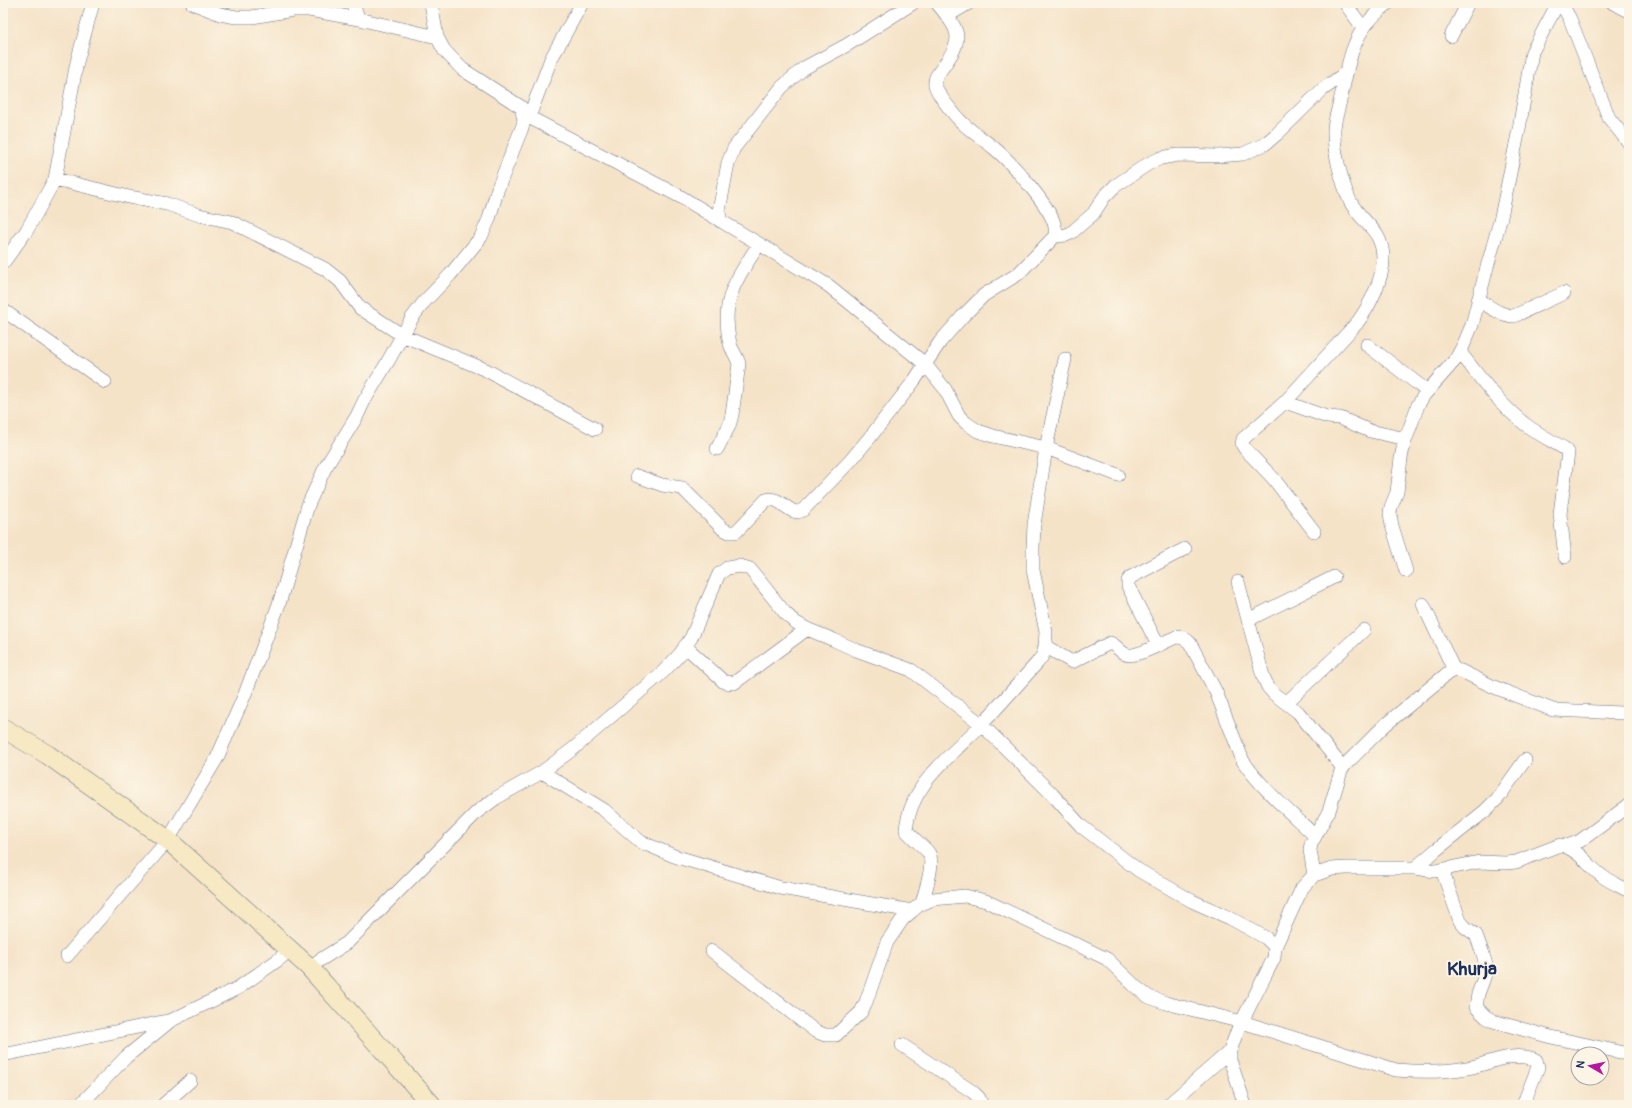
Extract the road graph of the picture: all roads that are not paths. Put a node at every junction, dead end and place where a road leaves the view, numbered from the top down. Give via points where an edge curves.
1 (93, 3) edge
2 (192, 3) edge
3 (352, 3) edge
4 (431, 3) edge
5 (582, 3) edge
6 (913, 3) edge
7 (937, 3) edge
8 (969, 3) edge
9 (1345, 3) edge
10 (1388, 3) edge
11 (1468, 3) edge
12 (1558, 3) edge
13 (1562, 3) edge
14 (1613, 3) edge
15 (1629, 11) edge
16 (947, 16) junction
17 (359, 19) junction
18 (1363, 28) junction
19 (1451, 36) dead end
20 (437, 37) junction
21 (1347, 72) junction
22 (526, 116) junction
23 (1629, 142) edge
24 (55, 179) junction
25 (720, 221) junction
26 (1055, 236) junction
27 (759, 244) junction
28 (3, 263) edge
29 (1564, 293) dead end
30 (1478, 300) junction
31 (3, 310) edge
32 (402, 335) junction
33 (1367, 345) dead end
34 (1460, 352) junction
35 (1065, 360) dead end
36 (926, 364) junction
37 (105, 382) dead end
38 (1427, 391) junction
39 (1285, 402) junction
40 (595, 429) dead end
41 (1406, 439) junction
42 (1046, 448) junction
43 (717, 449) dead end
44 (637, 476) dead end
45 (1118, 476) dead end
46 (1314, 531) dead end
47 (1185, 549) dead end
48 (1565, 557) dead end
49 (1406, 571) dead end
50 (1334, 577) dead end
51 (1238, 582) dead end
52 (1423, 604) dead end
53 (1248, 620) junction
54 (806, 629) junction
55 (1364, 630) dead end
56 (1158, 645) junction
57 (685, 646) junction
58 (1045, 646) junction
59 (1454, 670) junction
60 (1286, 703) junction
61 (1629, 711) edge
62 (981, 724) junction
63 (3, 728) edge
64 (1525, 760) dead end
65 (1343, 768) junction
66 (542, 772) junction
67 (1629, 805) edge
68 (1315, 836) junction
69 (168, 840) junction
70 (1567, 846) junction
71 (1415, 868) junction
72 (1442, 870) junction
73 (1314, 875) junction
74 (1629, 891) edge
75 (917, 907) junction
76 (1274, 947) junction
77 (291, 950) junction
78 (712, 951) dead end
79 (67, 956) dead end
80 (309, 967) junction
81 (172, 1020) junction
82 (1242, 1022) junction
83 (902, 1045) dead end
84 (1230, 1051) junction
85 (1629, 1054) edge
86 (3, 1055) edge
87 (190, 1081) dead end
88 (80, 1105) edge
89 (163, 1105) edge
90 (432, 1105) edge
91 (982, 1105) edge
92 (1168, 1105) edge
93 (1245, 1105) edge
94 (1523, 1105) edge

1 - 24 street via 77,62
2 - 17 street via 236,17 309,10
3 - 17 street
4 - 20 street
5 - 22 street via 551,60
6 - 25 street via 847,45 804,68 782,87 734,148 728,163 719,211
7 - 16 street
8 - 16 street
9 - 18 street
10 - 18 street
11 - 19 street
12 - 30 street via 1532,52 1501,217
13 - 23 street via 1609,118
14 - 15 street
16 - 26 street via 953,22 957,43 936,77 935,84 939,94 958,118 995,148 1026,181 1053,219
17 - 20 street
18 - 21 street
20 - 22 street via 444,50 462,69 521,107
21 - 26 street via 1322,90 1264,144 1243,154 1178,155 1161,158 1115,186 1093,214 1071,233 1066,236
21 - 39 street via 1334,124 1334,141 1350,200 1354,209 1377,234 1384,257 1380,277 1365,312
22 - 25 street via 681,197
22 - 32 street via 481,237 424,302
24 - 28 street via 27,230
24 - 32 street via 167,204 199,215 232,222 326,270 340,281 360,308
25 - 27 street
26 - 36 street via 1018,274 984,295 940,342
27 - 36 street via 829,286
27 - 43 street via 732,290 726,308 730,346 738,357 739,364 729,426
29 - 30 street via 1514,316 1501,313
30 - 34 street via 1472,325
31 - 37 street
32 - 40 street via 486,370
32 - 69 street via 325,468 308,504 278,604 245,694 217,758
33 - 38 street
34 - 38 street
34 - 48 street via 1495,396 1514,414 1526,425 1568,452 1560,514
35 - 42 street
36 - 42 street via 966,423 993,436
36 - 44 street via 851,460 803,510 798,512 793,512 776,500 766,500 736,532 729,532 682,488 662,485
38 - 41 street via 1418,405
39 - 41 street via 1327,417 1340,418 1370,431
39 - 46 street via 1248,434 1242,444 1273,478
41 - 49 street via 1397,492 1390,513
42 - 45 street
42 - 58 street via 1032,547 1033,570 1046,632
47 - 56 street via 1130,577 1128,582
50 - 53 street
51 - 53 street
52 - 59 street
53 - 60 street via 1266,682 1274,694
54 - 57 street via 734,683 724,682
54 - 57 street via 785,613 750,569 740,566 727,568 719,574 691,638
54 - 62 street via 912,670
55 - 60 street
56 - 58 street via 1130,655 1110,643 1072,662
56 - 68 street via 1176,637 1182,637 1190,643 1216,692 1243,761 1276,799
57 - 66 street via 664,671 590,736
58 - 62 street via 1043,655 1036,664
59 - 61 street via 1553,710
59 - 65 street via 1386,725
60 - 65 street via 1298,712
62 - 75 street via 929,776 914,798 906,830 931,857 931,866
62 - 76 street via 1081,826 1138,870 1192,901 1266,938
63 - 69 street via 48,755
64 - 71 street via 1498,798 1485,811
65 - 68 street via 1329,811
66 - 75 street via 604,810 641,842 674,856 781,888
66 - 80 street via 476,812 347,943
67 - 70 street via 1580,841
68 - 73 street via 1310,850
69 - 77 street
69 - 79 street
70 - 72 street via 1554,846 1516,862 1479,862
70 - 74 street via 1607,880
71 - 72 street
71 - 73 street via 1346,868
72 - 85 street via 1460,921 1476,935 1486,964 1476,1007 1479,1011 1493,1021 1506,1025
73 - 76 street via 1302,888
75 - 78 street via 902,920 887,942 861,1012 836,1035 825,1035 815,1031
75 - 82 street via 933,899 965,896 986,900 1107,959 1149,997
76 - 82 street via 1274,958
77 - 80 street
77 - 81 street via 238,988
80 - 90 street
81 - 86 street
81 - 88 street via 126,1057
82 - 84 street
82 - 94 street via 1396,1070 1412,1072 1468,1068 1506,1057 1527,1057 1536,1060 1538,1067
83 - 91 street via 973,1092
84 - 92 street
84 - 93 street via 1230,1060
87 - 89 street

